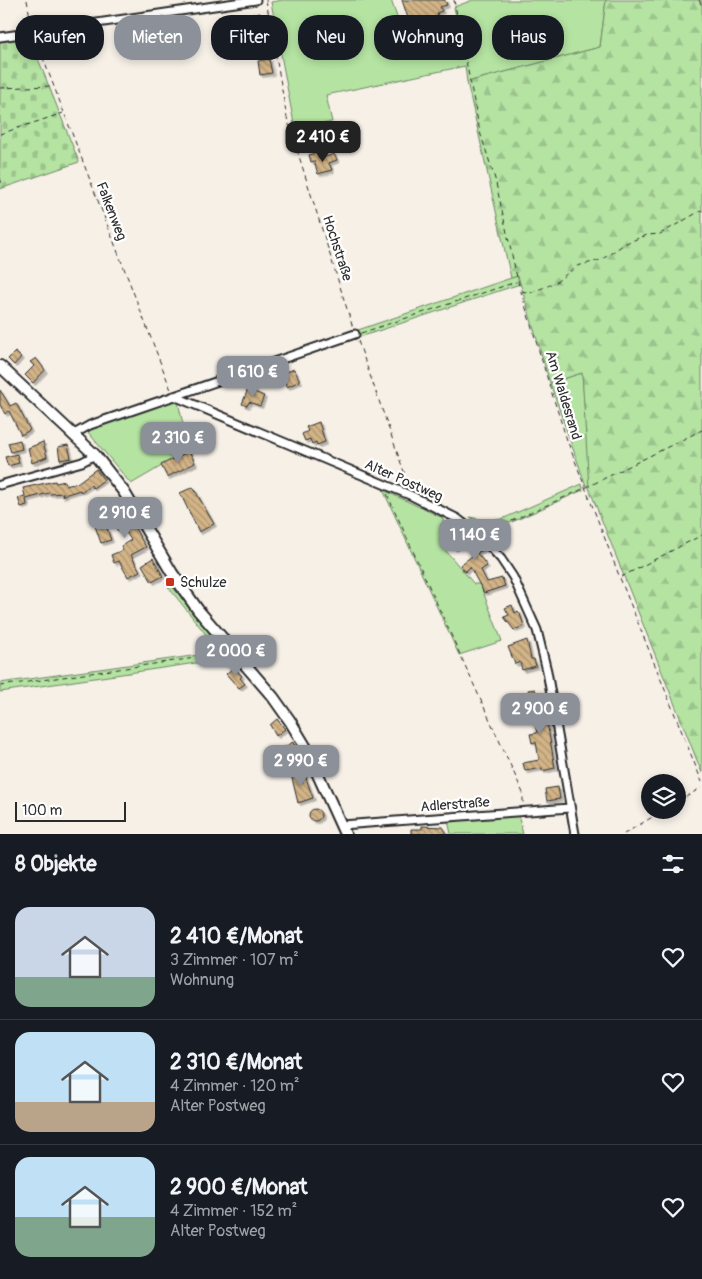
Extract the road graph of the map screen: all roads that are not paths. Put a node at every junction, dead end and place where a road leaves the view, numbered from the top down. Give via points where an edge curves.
1 (256, 0) edge
2 (0, 37) edge
3 (355, 334) road end
4 (0, 366) edge
5 (174, 396) junction
6 (72, 432) junction
7 (96, 455) junction
8 (0, 485) edge
9 (570, 808) junction
10 (344, 830) edge
11 (575, 834) edge

1 - 2 street
3 - 5 street
4 - 6 main road via 60,415
5 - 6 street
5 - 9 street, Alter Postweg via 412,496 458,519 480,536 513,577 537,630
6 - 7 main road
7 - 8 street via 82,462
7 - 10 main road via 124,492 193,603 290,721
9 - 10 street, Adlerstraße
9 - 11 street, Alter Postweg

